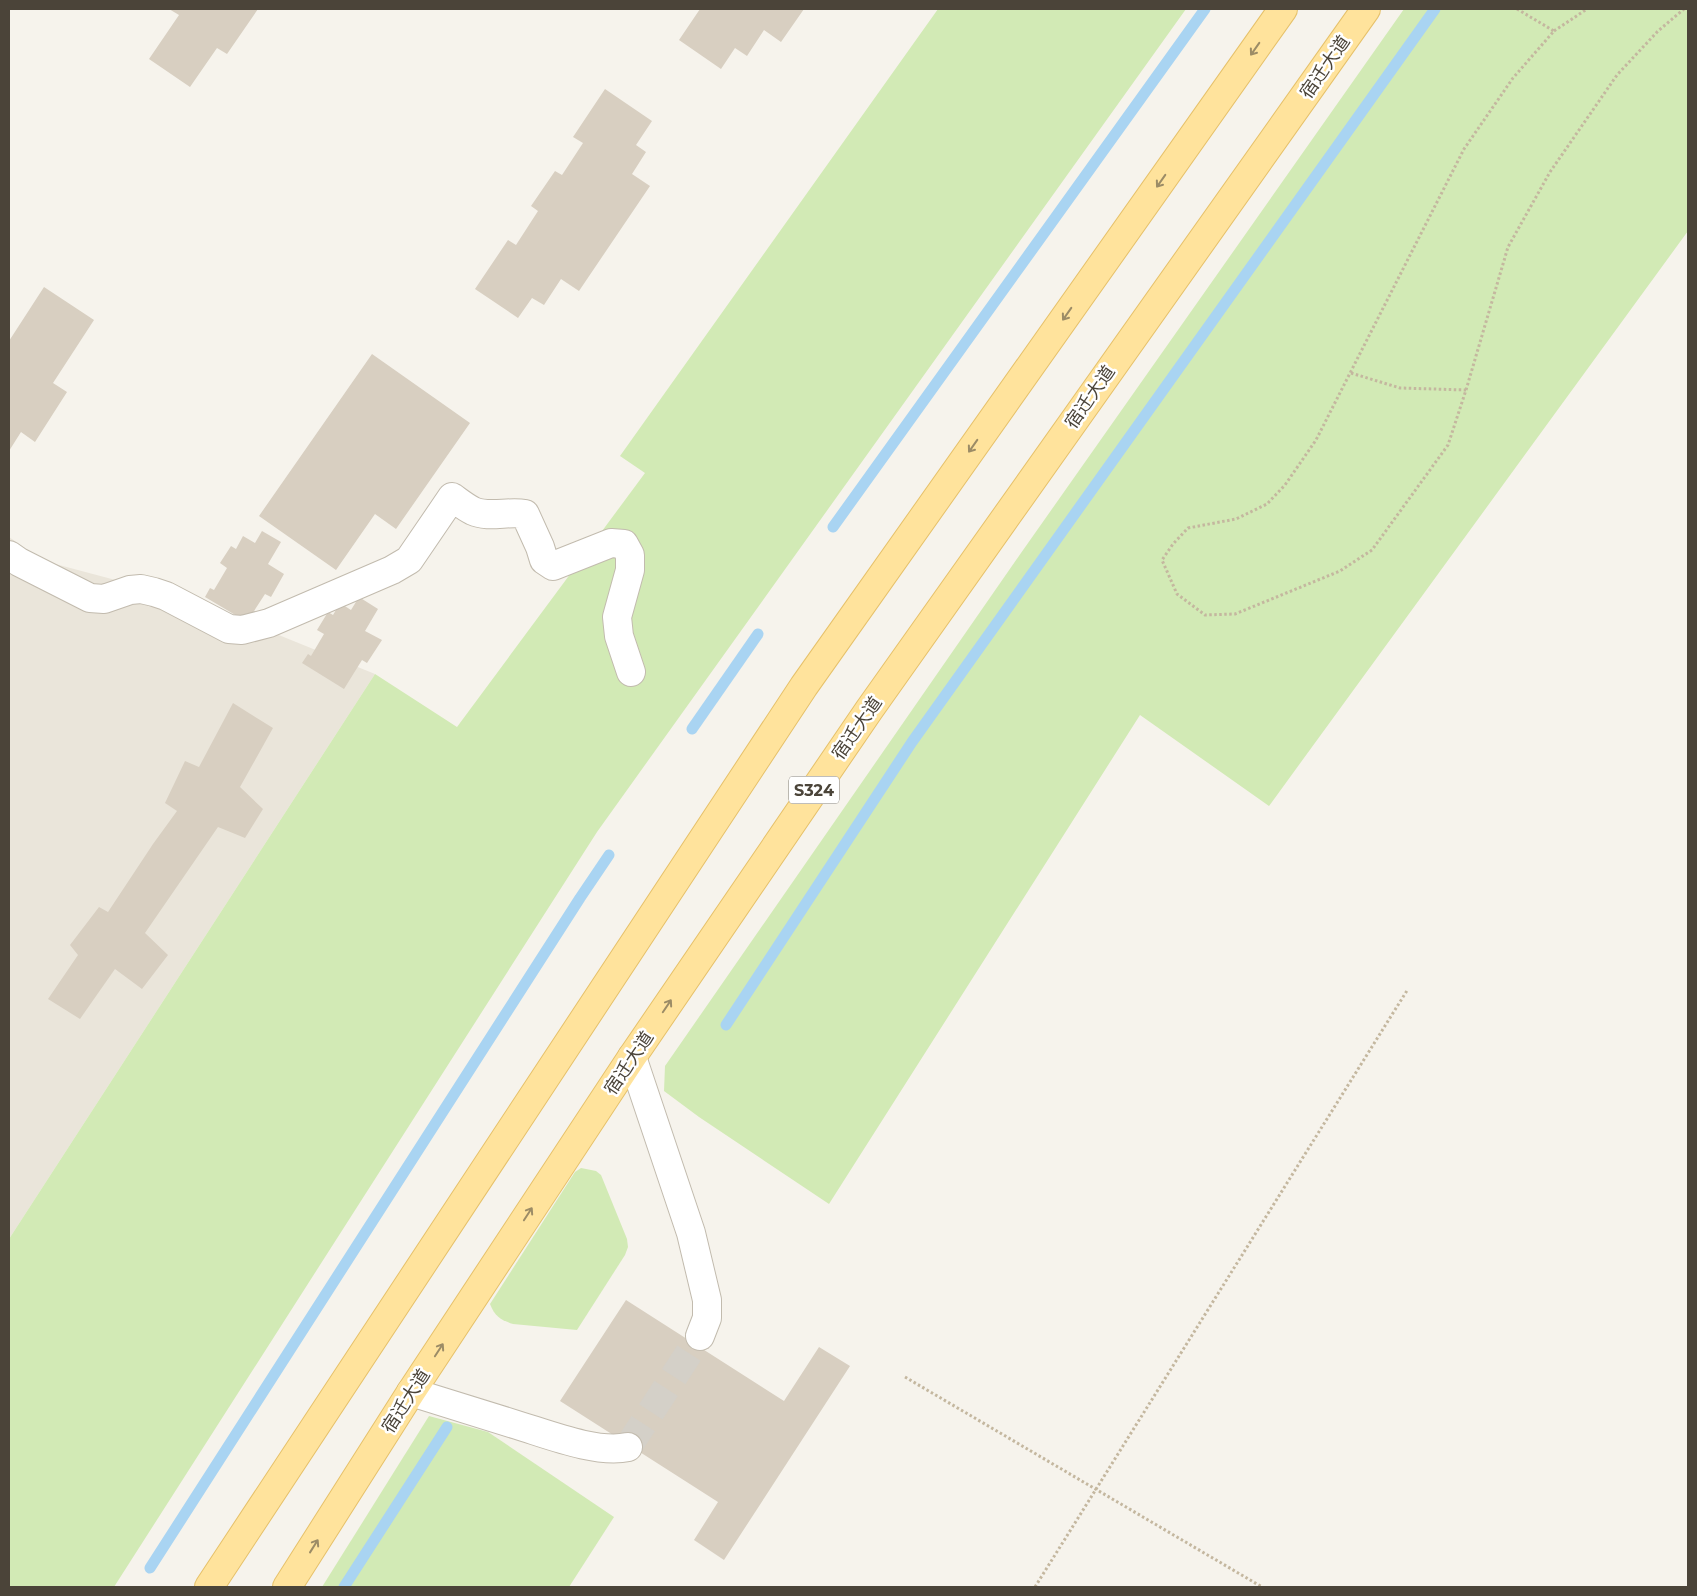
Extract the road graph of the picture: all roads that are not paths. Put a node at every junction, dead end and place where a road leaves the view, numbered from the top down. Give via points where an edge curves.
1 (1283, 9) edge
2 (1366, 9) edge
3 (9, 555) edge
4 (631, 672) dead end
5 (632, 1057) junction
6 (700, 1336) tunnel mouth
7 (411, 1392) junction
8 (628, 1447) dead end
9 (209, 1587) edge
10 (288, 1587) edge

1 -> 9 main road via 804,686
5 -> 2 main road, 宿迁大道 / S324 via 869,710
3 - 4 lane via 90,598 104,599 141,589 166,596 230,629 242,630 269,623 409,560 452,497 474,512 525,514 544,560 553,566 611,543 624,544 630,555 630,570 617,617 619,636
5 - 6 lane via 692,1234 707,1300 708,1318
7 -> 5 main road, 宿迁大道 / S324
7 - 8 lane via 573,1442 620,1449
10 -> 7 main road, 宿迁大道 / S324

